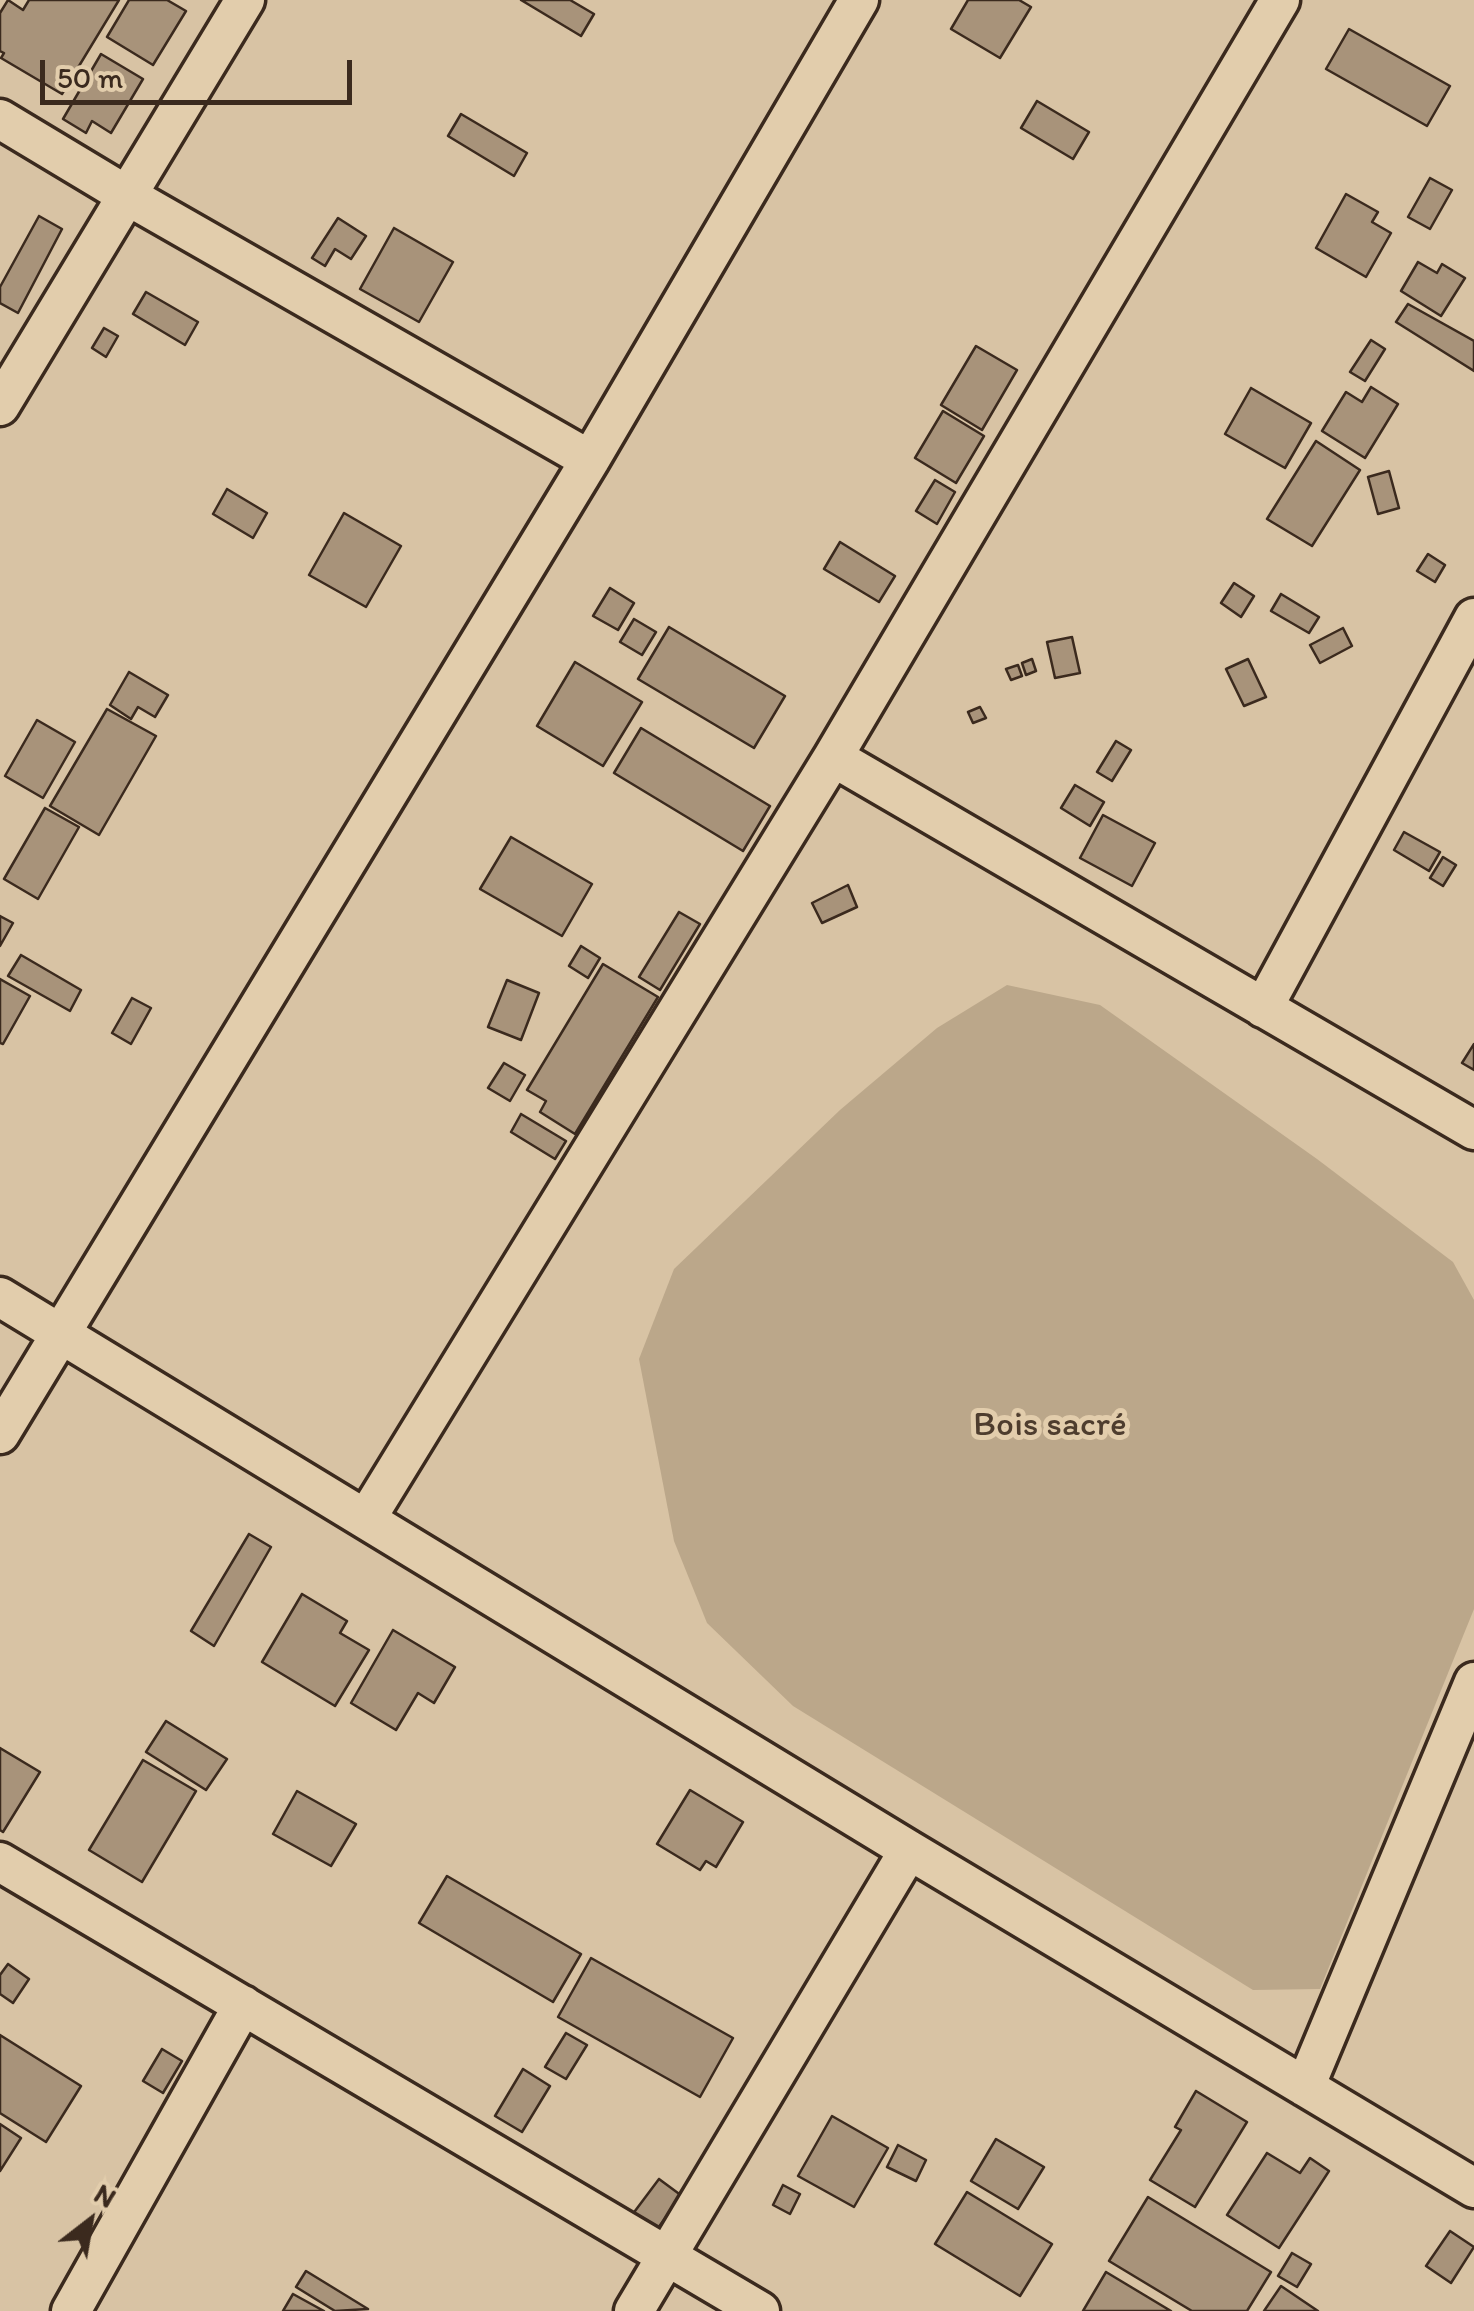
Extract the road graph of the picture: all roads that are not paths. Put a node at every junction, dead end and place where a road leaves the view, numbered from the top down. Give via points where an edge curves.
1 (245, 0) edge
2 (858, 0) edge
3 (1280, 0) edge
4 (0, 119) edge
5 (128, 196) junction
6 (0, 406) edge
7 (590, 460) junction
8 (1474, 618) edge
9 (833, 757) junction
10 (1263, 1008) junction
11 (1474, 1130) edge
12 (0, 1297) edge
13 (62, 1334) junction
14 (0, 1434) edge
15 (366, 1519) junction
16 (1474, 1682) edge
17 (908, 1850) junction
18 (0, 1862) edge
19 (243, 2005) junction
20 (1305, 2087) junction
21 (1474, 2188) edge
22 (666, 2256) junction
23 (70, 2311) edge
24 (634, 2311) edge
25 (760, 2311) edge

1 - 5 street
2 - 7 street
3 - 9 street
4 - 5 street
5 - 6 street
5 - 7 street
7 - 13 street
8 - 10 street
9 - 10 street
9 - 15 street
10 - 11 street
12 - 13 street
13 - 14 street
13 - 15 street
15 - 17 street
16 - 20 street
17 - 20 street
17 - 22 street
18 - 19 street
19 - 22 street
19 - 23 street
20 - 21 street
22 - 24 street
22 - 25 street

